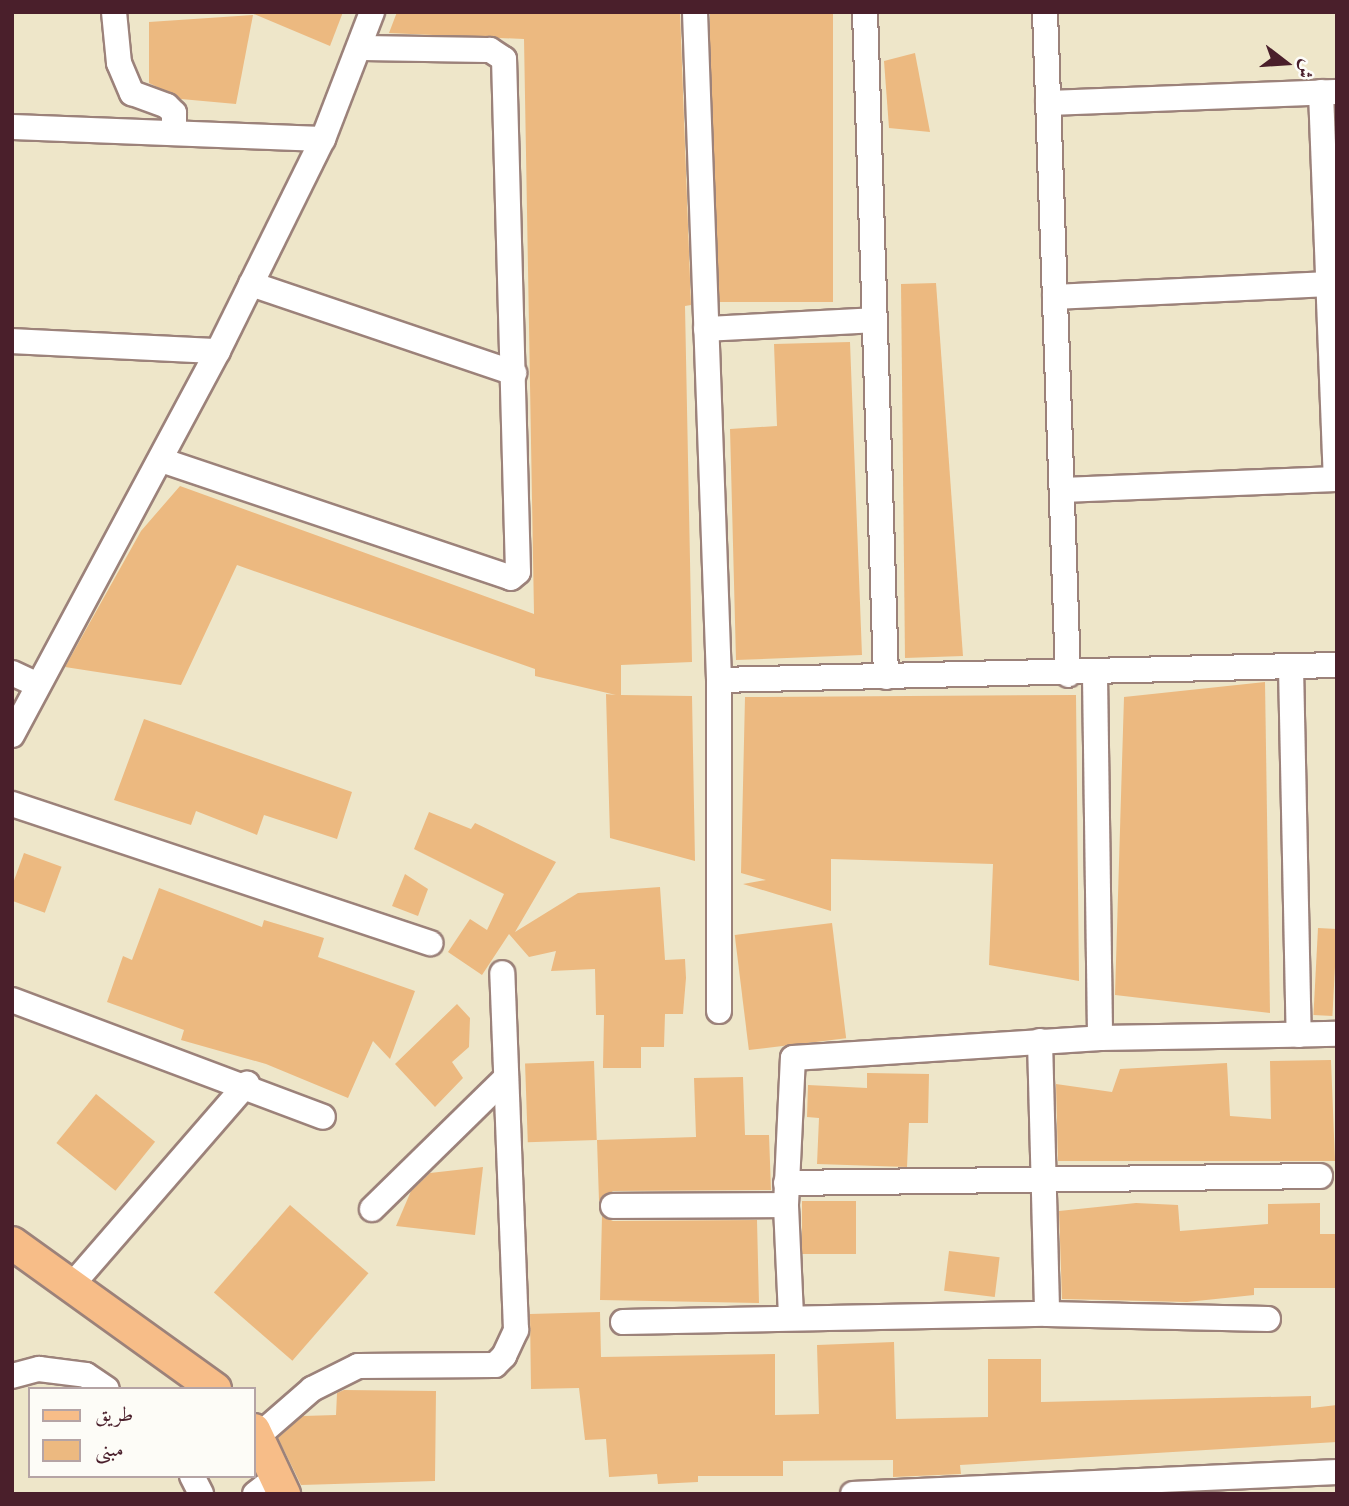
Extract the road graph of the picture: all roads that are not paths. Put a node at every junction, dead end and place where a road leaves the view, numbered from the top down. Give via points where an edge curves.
1 (114, 12) edge
2 (372, 12) edge
3 (695, 12) edge
4 (865, 12) edge
5 (1045, 12) edge
6 (360, 48) junction
7 (1329, 92) edge
8 (1048, 103) junction
9 (12, 127) edge
10 (174, 133) junction
11 (323, 139) junction
12 (251, 284) junction
13 (1328, 284) junction
14 (1055, 297) junction
15 (875, 320) junction
16 (706, 328) junction
17 (12, 341) edge
18 (218, 351) junction
19 (514, 373) junction
20 (161, 460) junction
21 (1336, 480) edge
22 (1062, 490) junction
23 (1337, 666) edge
24 (1292, 667) junction
25 (12, 673) edge
26 (1068, 675) junction
27 (1095, 675) junction
28 (886, 677) junction
29 (719, 680) junction
30 (36, 684) junction
31 (12, 735) edge
32 (12, 804) edge
33 (431, 943) dead end
34 (502, 974) dead end
35 (12, 1000) edge
36 (719, 1011) dead end
37 (1337, 1034) edge
38 (1298, 1035) junction
39 (1100, 1038) junction
40 (1040, 1041) junction
41 (506, 1078) junction
42 (247, 1084) junction
43 (323, 1117) dead end
44 (1320, 1176) dead end
45 (1044, 1179) junction
46 (786, 1194) junction
47 (613, 1206) dead end
48 (372, 1209) dead end
49 (12, 1243) edge
50 (72, 1285) junction
51 (1047, 1314) junction
52 (791, 1316) junction
53 (1268, 1318) dead end
54 (623, 1322) dead end
55 (12, 1376) edge
56 (104, 1387) edge
57 (212, 1387) edge
58 (256, 1433) edge
59 (1337, 1472) edge
60 (193, 1478) edge
61 (273, 1488) edge
62 (1007, 1491) edge
63 (201, 1494) edge
64 (853, 1494) edge

1 - 10 street via 119,63 132,93 167,106 174,113
2 - 6 street
3 - 16 street
4 - 15 street
5 - 8 street
6 - 11 street
6 - 19 street via 490,50 504,59
7 - 8 street
7 - 13 street
8 - 14 street
9 - 10 street
10 - 11 street
11 - 12 street
12 - 18 street
12 - 19 street
13 - 14 street
13 - 21 street
14 - 22 street
15 - 16 street
15 - 28 street
16 - 29 street
17 - 18 street
18 - 20 street
19 - 20 street via 518,564 511,578
20 - 30 street
21 - 22 street
22 - 26 street
23 - 24 street
24 - 27 street
24 - 38 street
25 - 30 street
26 - 27 street
26 - 28 street
27 - 39 street
28 - 29 street
29 - 36 street
30 - 31 street
32 - 33 street
34 - 41 street
35 - 42 street
37 - 38 street
38 - 39 street
39 - 40 street
40 - 45 street
40 - 46 street via 793,1058
41 - 48 street
41 - 58 street via 516,1330 502,1360 358,1366 312,1389
42 - 43 street
42 - 50 street
44 - 45 street
45 - 46 street
45 - 51 street
46 - 47 street
46 - 52 street
49 - 50 main road
50 - 57 main road
51 - 52 street
51 - 53 street
52 - 54 street
55 - 56 street via 63,1372 86,1376
58 - 61 main road
59 - 62 street
60 - 63 street
62 - 64 street

